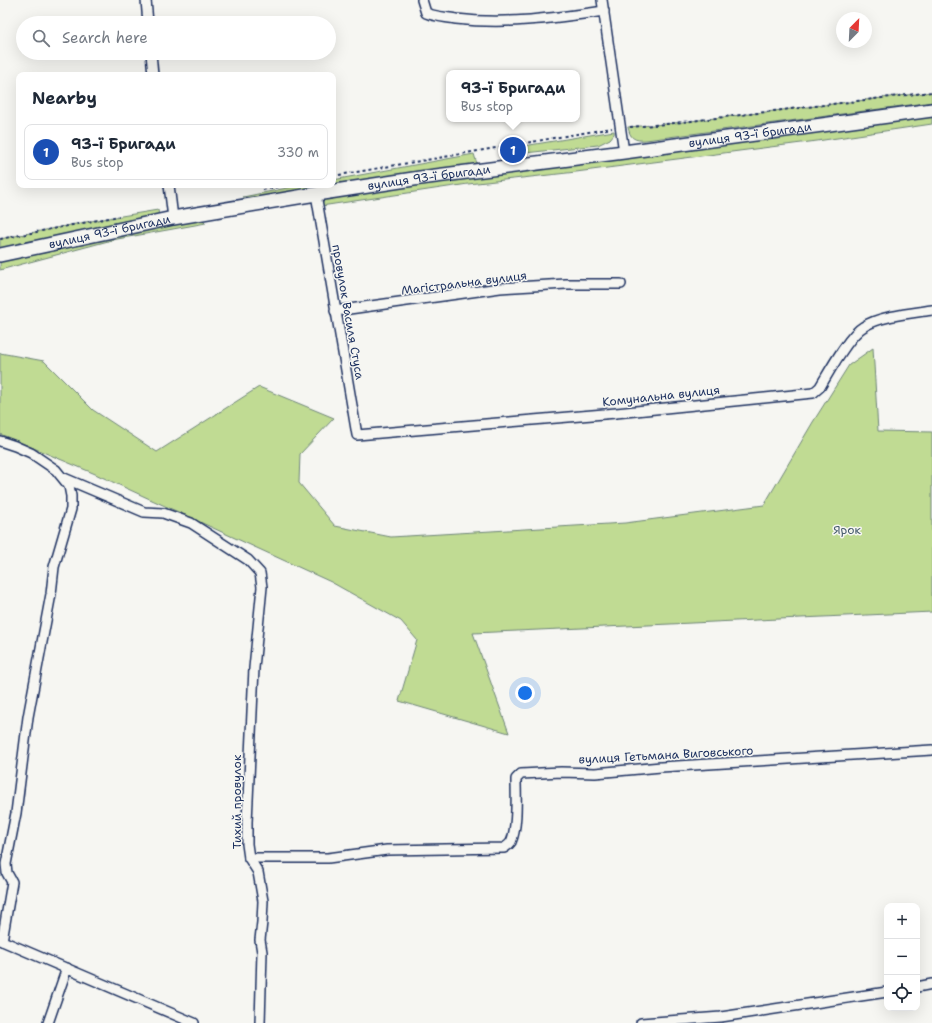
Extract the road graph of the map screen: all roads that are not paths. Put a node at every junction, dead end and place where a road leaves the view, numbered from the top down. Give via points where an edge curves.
1 (146, 0) edge
2 (422, 0) edge
3 (602, 0) edge
4 (604, 11) junction
5 (147, 16) edge
6 (152, 60) edge
7 (153, 72) edge
8 (932, 110) edge
9 (624, 152) junction
10 (169, 188) edge
11 (316, 194) junction
12 (173, 218) junction
13 (0, 254) edge
14 (621, 284) dead end
15 (932, 310) edge
16 (335, 311) junction
17 (357, 435) joint
18 (0, 441) edge
19 (64, 478) junction
20 (932, 750) edge
21 (249, 858) junction
22 (3, 869) edge
23 (1, 940) edge
24 (67, 968) junction
25 (932, 984) edge
26 (920, 986) edge
27 (884, 992) edge
28 (48, 1023) edge
29 (194, 1023) edge
30 (260, 1023) edge
31 (641, 1023) edge

1 - 5 street
2 - 4 street via 426,14 471,20 508,22
3 - 4 street
4 - 9 street
6 - 7 street
8 - 9 main road, вулиця 93-ї бригади
9 - 11 main road, вулиця 93-ї бригади
10 - 12 street
11 - 12 main road, вулиця 93-ї бригади
11 - 16 street, провулок Василя Стуса
12 - 13 main road, вулиця 93-ї бригади
14 - 16 street, Магістральна вулиця via 500,288
15 - 17 street, Комунальна вулиця via 880,320 863,326 853,334 820,387 812,393
16 - 17 street, провулок Василя Стуса
18 - 19 street via 43,460
19 - 21 street, Тихий провулок via 144,512 163,513 191,523 248,560 260,573 262,579 249,766
19 - 22 street via 69,486 71,508 54,567 28,717 16,813
20 - 21 street, вулиця Гетьмана Виговського via 595,774 521,774 516,779 512,837 508,846 504,848 387,850 328,858
21 - 30 street, Тихий провулок via 258,872 263,901 260,940
22 - 23 street via 12,882
23 - 24 street
24 - 28 street
24 - 29 street
25 - 26 street
27 - 31 street via 721,1017

